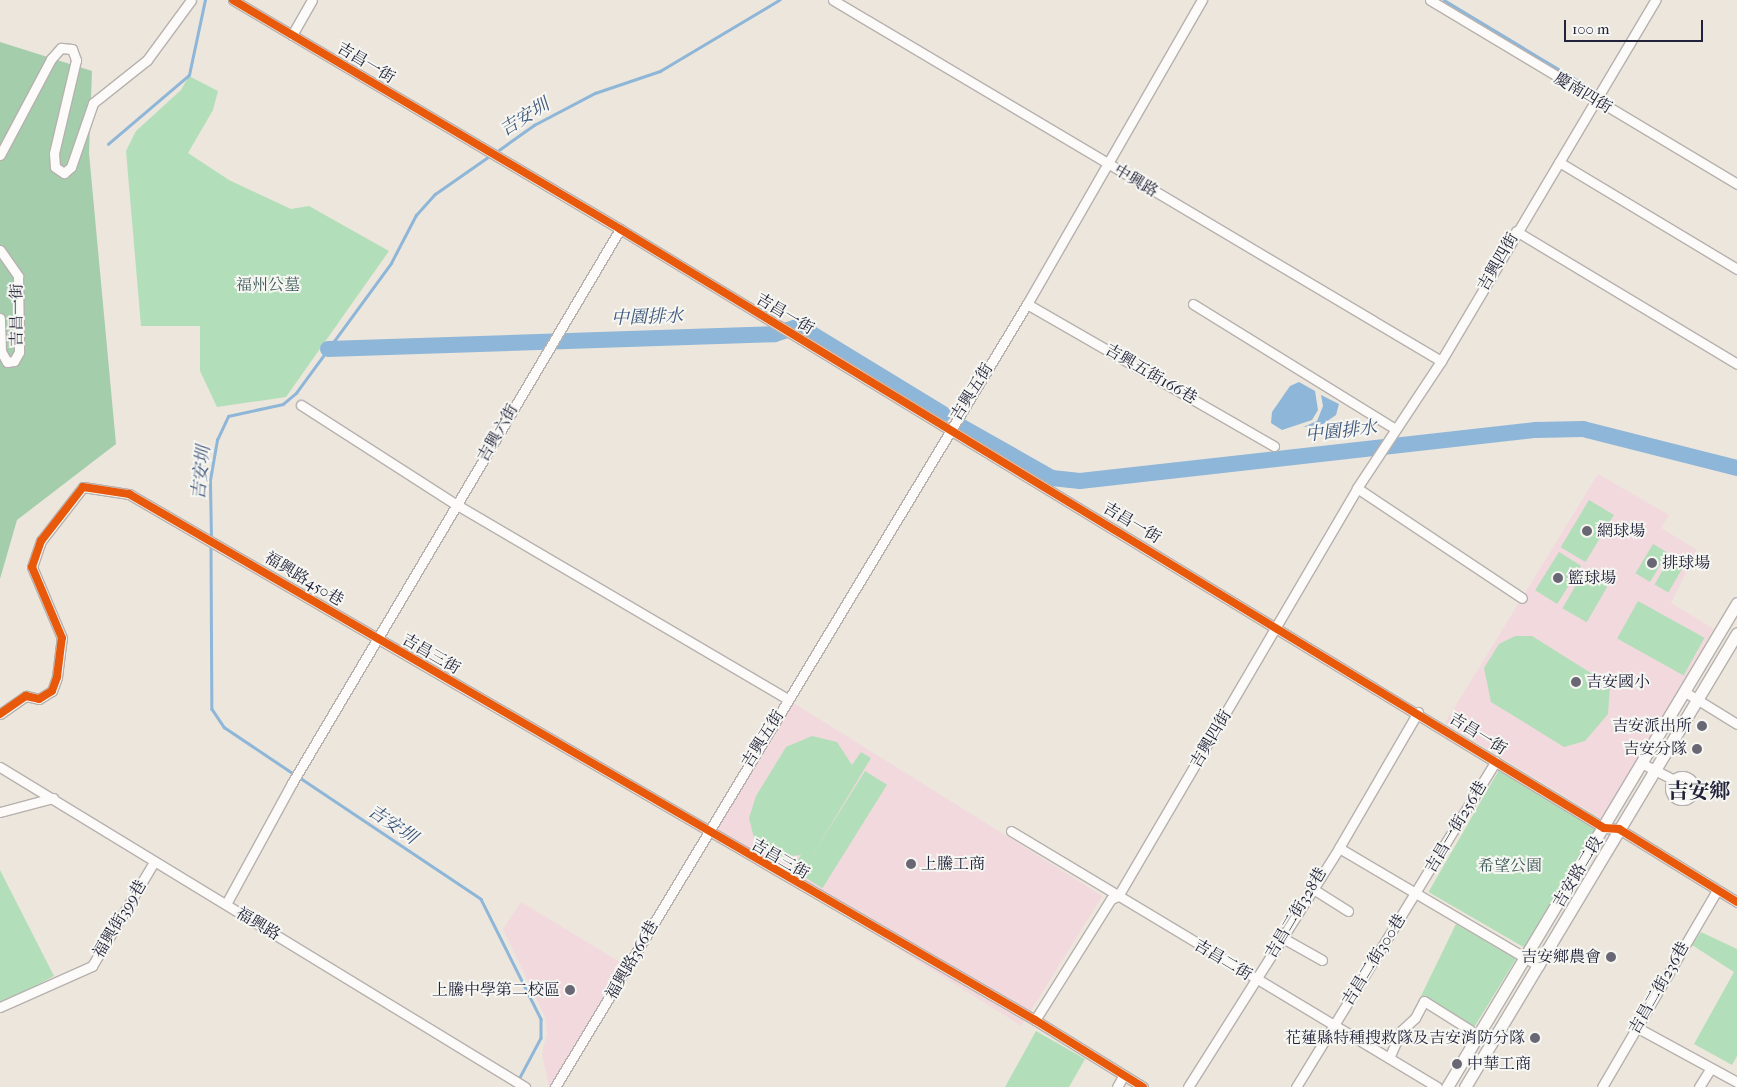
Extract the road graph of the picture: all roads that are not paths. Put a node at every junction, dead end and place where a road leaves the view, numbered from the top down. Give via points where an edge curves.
1 (191, 0) edge
2 (233, 0) edge
3 (312, 0) edge
4 (833, 0) edge
5 (1202, 0) edge
6 (1430, 0) edge
7 (1655, 0) edge
8 (292, 35) junction
9 (1594, 100) junction
10 (0, 155) edge
11 (1559, 162) junction
12 (1106, 163) junction
13 (1737, 184) edge
14 (620, 229) junction
15 (1516, 231) junction
16 (0, 250) edge
17 (1737, 269) edge
18 (1027, 304) junction
19 (1194, 304) dead end
20 (0, 318) edge
21 (1441, 361) junction
22 (1737, 364) edge
23 (301, 406) dead end
24 (1396, 425) junction
25 (949, 428) junction
26 (1274, 446) dead end
27 (1357, 488) junction
28 (457, 505) junction
29 (1522, 598) dead end
30 (1737, 603) edge
31 (1278, 627) junction
32 (1737, 633) edge
33 (378, 639) junction
34 (1685, 692) junction
35 (788, 700) junction
36 (1697, 700) junction
37 (1418, 712) junction
38 (0, 714) edge
39 (1737, 724) edge
40 (1496, 761) junction
41 (1643, 764) junction
42 (0, 767) edge
43 (1654, 770) junction
44 (1674, 780) dead end
45 (53, 798) junction
46 (0, 812) edge
47 (1604, 828) junction
48 (1619, 829) junction
49 (1011, 831) dead end
50 (706, 832) junction
51 (1339, 848) junction
52 (154, 862) junction
53 (1310, 887) junction
54 (1717, 890) junction
55 (1416, 894) junction
56 (1118, 896) junction
57 (1737, 902) edge
58 (226, 904) junction
59 (1348, 911) dead end
60 (1281, 937) junction
61 (1527, 958) junction
62 (1322, 960) dead end
63 (1539, 966) junction
64 (1255, 980) junction
65 (0, 1007) edge
66 (1035, 1020) junction
67 (1333, 1026) junction
68 (1636, 1027) junction
69 (1470, 1030) dead end
70 (1389, 1058) junction
71 (1711, 1068) junction
72 (1123, 1076) junction
73 (1737, 1082) edge
74 (517, 1084) edge
75 (555, 1087) edge
76 (1116, 1087) edge
77 (1143, 1087) edge
78 (1188, 1087) edge
79 (1296, 1087) edge
80 (1437, 1087) edge
81 (1447, 1087) edge
82 (1465, 1087) edge
83 (1602, 1087) edge
84 (1699, 1087) edge

1 - 10 street via 148,60 93,103 71,167 64,173 55,167 54,153 76,60 72,49 61,48 51,59
2 - 8 street, 吉昌一街
3 - 8 street
4 - 12 street, 中興路
5 - 12 street, 吉興五街
6 - 9 street, 慶南四街
7 - 9 street, 吉興四街
8 - 14 street, 吉昌一街
9 - 11 street, 吉興四街
9 - 13 street, 慶南四街
11 - 15 street, 吉興四街
11 - 17 street
12 - 18 street, 吉興五街
12 - 21 street, 中興路
14 - 25 street, 吉昌一街
14 - 28 street, 吉興六街
15 - 21 street, 吉興四街
15 - 22 street
16 - 20 street, 吉昌一街 via 18,276 19,352 14,361 7,362 1,351
18 - 25 street, 吉興五街
18 - 26 street, 吉興五街166巷
19 - 24 street
21 - 24 street, 吉興四街
23 - 28 street
24 - 27 street, 吉興四街
25 - 31 street, 吉昌一街
25 - 35 street, 吉興五街
27 - 29 street
27 - 31 street, 吉興四街
28 - 33 street, 吉興六街
28 - 35 street
30 - 34 main road, 吉安路二段
31 - 37 street, 吉昌一街
31 - 56 street, 吉興四街
32 - 36 main road, 吉安路二段
33 - 38 street, 福興路450巷 via 129,494 83,487 41,542 32,567 62,638 52,690 39,699 26,696
33 - 50 street, 吉昌三街
33 - 58 street, 吉興六街 via 292,783
34 - 36 street
34 - 41 main road, 吉安路二段
35 - 50 street, 吉興五街
36 - 39 street
36 - 43 main road, 吉安路二段
37 - 40 street, 吉昌一街
37 - 51 street, 吉昌二街328巷
40 - 47 street, 吉昌一街
40 - 55 street, 吉昌一街256巷
41 - 43 street
41 - 47 main road, 吉安路二段
42 - 45 street, 福興路
43 - 44 street
43 - 48 main road, 吉安路二段
45 - 46 street
45 - 52 street, 福興路
47 - 48 street, 吉昌一街
47 - 61 main road, 吉安路二段
48 - 54 street, 吉昌一街
48 - 63 main road, 吉安路二段
49 - 56 street, 吉昌二街
50 - 66 street, 吉昌三街
50 - 75 street, 福興路366巷
51 - 53 street, 吉昌二街328巷
51 - 55 street
52 - 58 street, 福興路
52 - 65 street, 福興街399巷 via 92,966
53 - 59 street
53 - 60 street, 吉昌二街328巷
54 - 57 street, 吉昌一街
54 - 68 street, 吉昌二街236巷
55 - 61 street
55 - 67 street, 吉昌二街300巷
56 - 64 street, 吉昌二街
56 - 66 street, 吉興四街 via 1111,899
58 - 74 street, 福興路
60 - 62 street
60 - 64 street, 吉昌二街328巷
61 - 63 street
61 - 81 main road, 吉安路二段
63 - 82 main road, 吉安路二段
64 - 67 street, 吉昌二街
64 - 78 street, 吉昌二街328巷
66 - 72 street, 吉昌三街
67 - 70 street, 吉昌二街
67 - 79 street, 吉昌二街300巷
68 - 71 street
68 - 83 street, 吉昌二街236巷
69 - 70 street via 1424,1001 1396,1038
70 - 80 street, 吉昌二街
71 - 73 street
71 - 84 street
72 - 76 street
72 - 77 street, 吉昌三街

